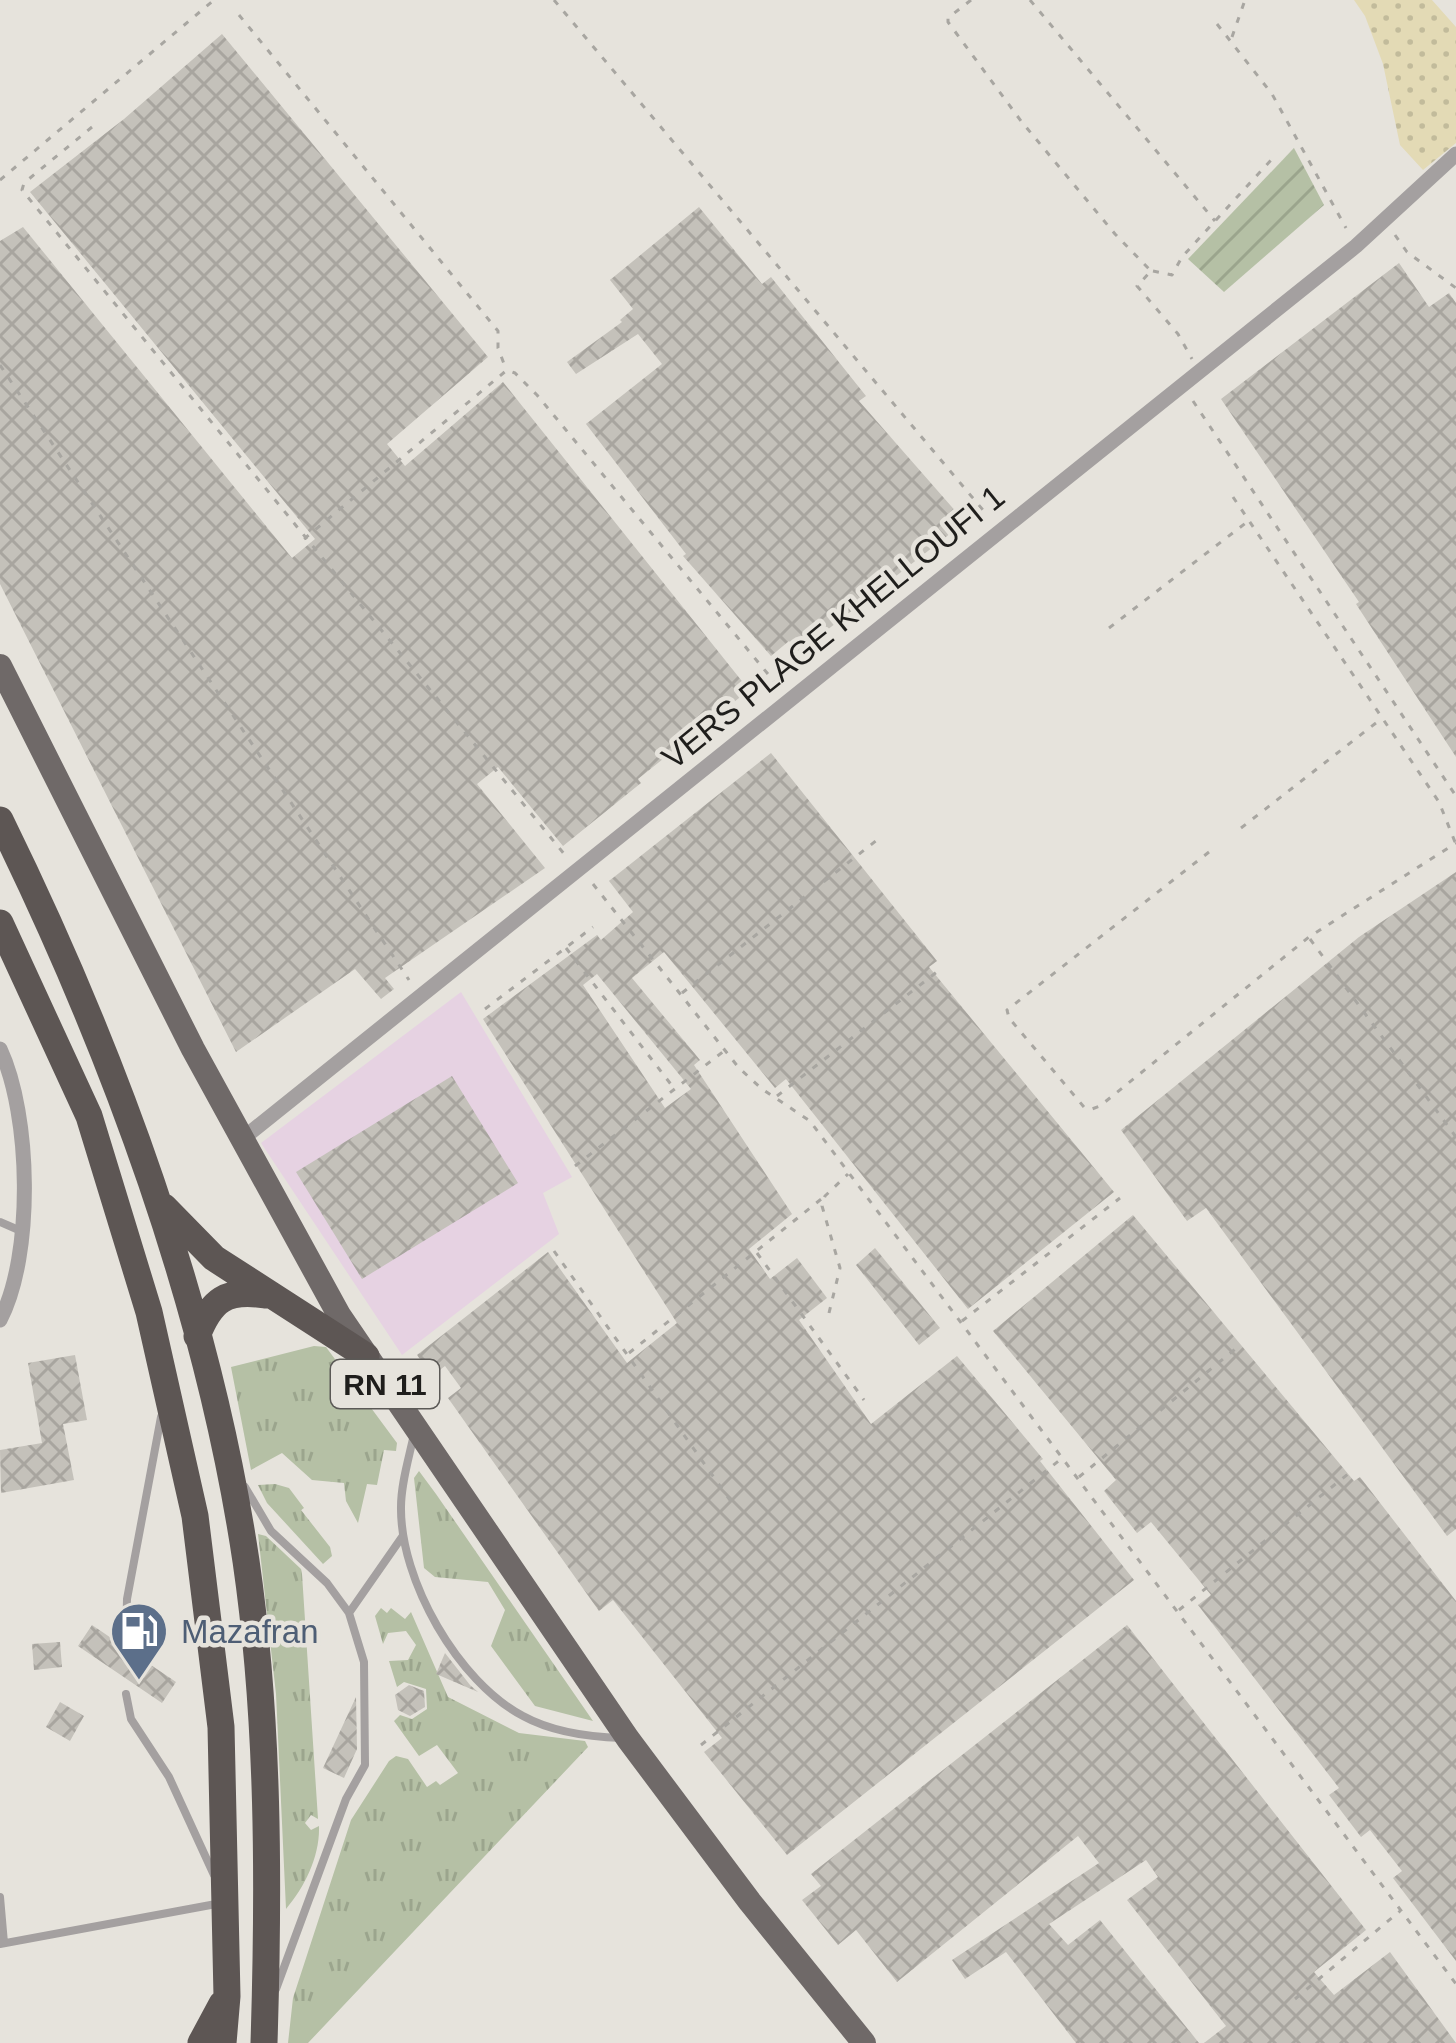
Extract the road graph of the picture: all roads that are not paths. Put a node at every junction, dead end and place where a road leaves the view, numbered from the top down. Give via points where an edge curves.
1 (1456, 154) edge
2 (0, 666) edge
3 (0, 820) edge
4 (0, 923) edge
5 (0, 1048) edge
6 (241, 1140) junction
7 (154, 1194) junction
8 (0, 1222) edge
9 (22, 1232) junction
10 (269, 1296) junction
11 (0, 1320) edge
12 (197, 1336) junction
13 (366, 1356) junction
14 (165, 1392) junction
15 (416, 1427) junction
16 (227, 1450) junction
17 (403, 1536) junction
18 (349, 1613) junction
19 (126, 1640) dead end
20 (126, 1694) dead end
21 (628, 1738) junction
22 (0, 1897) edge
23 (225, 1903) junction
24 (2, 1943) edge
25 (227, 1996) junction
26 (201, 2043) edge
27 (223, 2043) edge
28 (265, 2043) edge
29 (864, 2043) edge

1 - 6 street, VERS PLAGE KHELLOUFI 1 via 1356,246
2 - 6 main road, RN 11
3 - 7 highway via 113,1075
4 - 14 highway via 89,1116
5 - 9 street via 22,1140
6 - 13 main road, RN 11
7 - 10 highway via 201,1247
7 - 12 highway
8 - 9 lane
9 - 11 street
10 - 12 highway via 236,1292 218,1300
10 - 13 highway
12 - 16 highway
13 - 15 main road, RN 11
14 - 19 lane
14 - 23 highway via 195,1516 221,1726
15 - 17 lane via 400,1505
15 - 21 main road, RN 11
16 - 18 lane via 271,1531
16 - 28 highway via 247,1564 261,1728
17 - 18 lane
17 - 21 lane via 410,1575 435,1621 500,1703 589,1736
18 - 28 lane via 364,1662 365,1765 296,1930
20 - 23 lane via 131,1719 169,1777
21 - 29 main road, RN 11
22 - 24 lane
23 - 24 lane
23 - 25 highway
25 - 26 highway
25 - 27 highway

